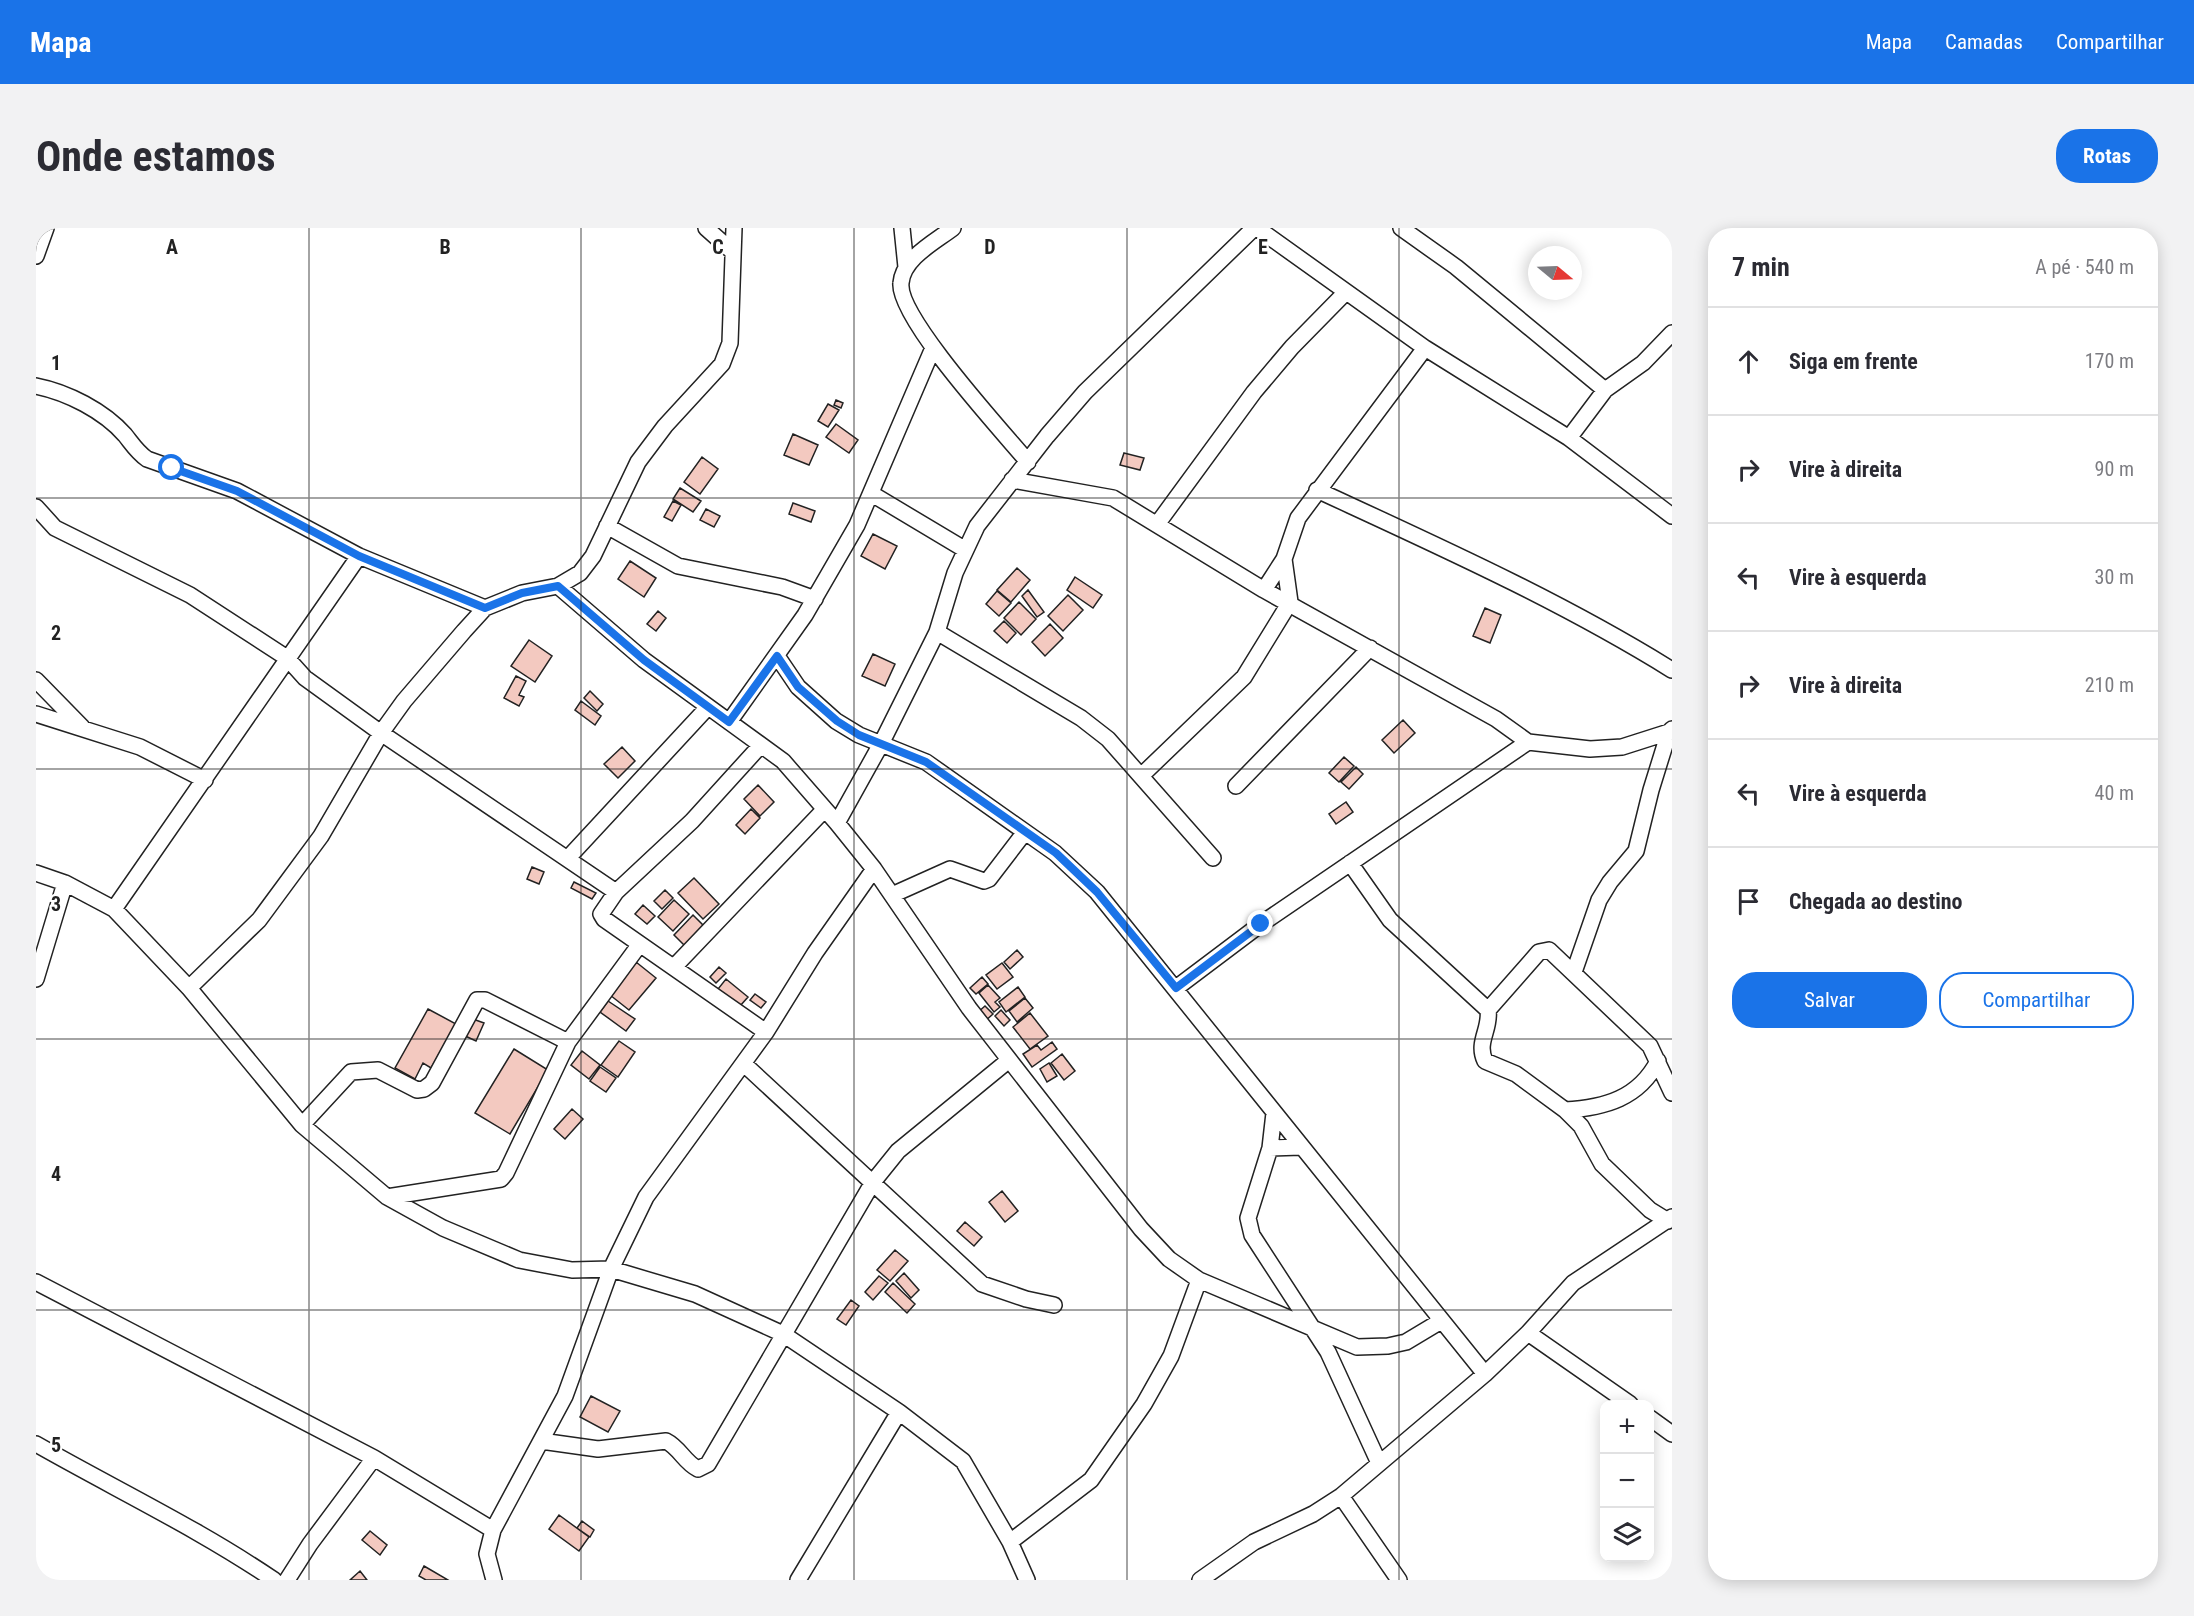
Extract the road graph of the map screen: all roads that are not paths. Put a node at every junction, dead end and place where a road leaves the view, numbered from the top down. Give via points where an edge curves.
1 (46, 228) edge
2 (706, 228) edge
3 (734, 228) edge
4 (902, 228) edge
5 (953, 228) edge
6 (1255, 228) edge
7 (1401, 228) edge
8 (37, 249) edge
9 (733, 252) junction
10 (906, 267) junction
11 (1346, 292) junction
12 (1672, 333) edge
13 (933, 348) junction
14 (1425, 348) junction
15 (36, 386) edge
16 (1605, 390) junction
17 (1569, 438) junction
18 (1028, 462) junction
19 (1012, 480) junction
20 (1317, 490) junction
21 (872, 494) junction
22 (36, 507) edge
23 (1672, 516) edge
24 (1158, 523) junction
25 (607, 526) junction
26 (964, 549) junction
27 (359, 556) junction
28 (1284, 559) junction
29 (558, 586) junction
30 (1264, 590) junction
31 (814, 598) junction
32 (1290, 602) junction
33 (485, 608) junction
34 (938, 632) junction
35 (1370, 648) junction
36 (777, 656) junction
37 (287, 658) junction
38 (1672, 670) edge
39 (36, 680) edge
40 (708, 707) junction
41 (36, 714) edge
42 (729, 722) junction
43 (82, 727) junction
44 (1670, 731) edge
45 (381, 734) junction
46 (1528, 742) junction
47 (881, 744) junction
48 (761, 745) junction
49 (1142, 775) junction
50 (205, 780) junction
51 (1236, 786) dead end
52 (824, 810) junction
53 (837, 823) junction
54 (1025, 832) junction
55 (568, 858) junction
56 (1213, 858) dead end
57 (1350, 863) junction
58 (874, 869) junction
59 (36, 873) edge
60 (65, 883) junction
61 (616, 892) junction
62 (892, 895) junction
63 (114, 909) junction
64 (640, 944) junction
65 (674, 967) junction
66 (1574, 972) junction
67 (36, 979) edge
68 (189, 988) junction
69 (1176, 988) junction
70 (1488, 1010) junction
71 (766, 1032) junction
72 (568, 1042) junction
73 (1009, 1060) junction
74 (1658, 1061) junction
75 (744, 1064) junction
76 (1672, 1093) edge
77 (1565, 1110) junction
78 (1274, 1113) junction
79 (302, 1125) junction
80 (1301, 1147) junction
81 (1270, 1148) junction
82 (873, 1182) junction
83 (387, 1197) junction
84 (1670, 1219) edge
85 (611, 1269) junction
86 (1199, 1280) junction
87 (36, 1282) edge
88 (1054, 1305) dead end
89 (1441, 1321) junction
90 (1310, 1327) junction
91 (783, 1334) junction
92 (1528, 1334) junction
93 (1485, 1374) junction
94 (1624, 1400) edge
95 (899, 1412) junction
96 (1654, 1421) edge
97 (1672, 1434) edge
98 (541, 1441) junction
99 (36, 1444) edge
100 (374, 1458) junction
101 (1379, 1463) junction
102 (1341, 1496) junction
103 (493, 1530) junction
104 (1010, 1542) junction
105 (274, 1580) edge
106 (287, 1580) edge
107 (494, 1580) edge
108 (798, 1580) edge
109 (1027, 1580) edge
110 (1200, 1580) edge
111 (1399, 1580) edge

1 - 8 street
2 - 9 street
3 - 9 street
4 - 10 street
5 - 10 street
6 - 11 street
6 - 18 street via 1085,392
7 - 16 street via 1456,267
9 - 25 street via 730,343 722,364 638,462
10 - 13 street via 901,294
11 - 14 street
11 - 24 street via 1254,392
12 - 16 street via 1643,363
13 - 18 street
13 - 21 street
14 - 17 street
14 - 20 street
15 - 27 street via 86,405 108,419 147,459 237,491
16 - 17 street
17 - 23 street
18 - 19 street
19 - 24 street via 1113,498
19 - 26 street
20 - 28 street via 1298,518
20 - 38 street via 1515,581
21 - 26 street
21 - 31 street
22 - 37 street via 55,528 190,595
24 - 30 street
25 - 29 street via 580,573
25 - 31 street via 678,566 782,587
26 - 34 street
27 - 33 street
27 - 37 street
28 - 30 street
28 - 32 street
29 - 33 street via 522,593
29 - 40 street via 644,660
30 - 32 street
31 - 36 street
32 - 35 street
32 - 49 street via 1244,677
33 - 45 street via 404,701
34 - 47 street
34 - 49 street via 1081,718 1108,739
35 - 46 street via 1496,719
35 - 51 street
36 - 42 street
36 - 47 street via 798,687 837,721
37 - 45 street via 304,678
37 - 50 street
39 - 43 street
40 - 42 street
40 - 55 street
41 - 43 street
42 - 48 street
43 - 50 street via 140,747
44 - 46 street via 1622,747 1590,749
44 - 66 street via 1636,851 1599,900
45 - 55 street
45 - 68 street via 321,836 259,920
46 - 57 street
47 - 53 street
47 - 54 street via 926,762
48 - 52 street via 783,761
48 - 61 street via 692,822
49 - 56 street
50 - 63 street
52 - 53 street
52 - 65 street
53 - 58 street
54 - 62 street via 989,879 984,881 950,869
54 - 69 street via 1056,853 1097,892
55 - 61 street
57 - 69 street
57 - 70 street via 1390,920
58 - 62 street
58 - 71 street
59 - 60 street
60 - 63 street
60 - 67 street
61 - 64 street via 601,916
62 - 73 street
63 - 68 street
64 - 65 street
64 - 72 street
65 - 71 street
66 - 70 street via 1544,949
66 - 74 street via 1639,1032
68 - 79 street
69 - 78 street
70 - 77 street via 1480,1046 1485,1061 1516,1074
71 - 75 street
72 - 79 street via 485,1000 477,1000 432,1083 424,1089 417,1090 378,1070 351,1071
72 - 83 street via 501,1179
73 - 82 street via 898,1151
73 - 86 street via 1141,1229 1169,1259
74 - 76 street
74 - 77 street via 1649,1080 1627,1096 1588,1109
75 - 82 street
75 - 85 street via 646,1197
77 - 84 street via 1581,1126 1602,1164 1650,1210
78 - 80 street
78 - 81 street
79 - 83 street
80 - 81 street
80 - 89 street
81 - 90 street via 1248,1218 1252,1234
82 - 88 street via 982,1284
82 - 91 street
83 - 85 street via 443,1228 519,1260 572,1270
84 - 92 street via 1573,1283
85 - 91 street via 695,1294
85 - 98 street via 565,1396
86 - 90 street
86 - 104 street via 1172,1356 1091,1480
87 - 100 street
89 - 90 street via 1406,1342 1388,1346 1357,1347
89 - 93 street
90 - 101 street via 1328,1352
91 - 95 street
91 - 98 street via 708,1464 698,1469 666,1441 598,1449
92 - 93 street
92 - 94 street
93 - 101 street
95 - 104 street via 963,1461
95 - 108 street
96 - 97 street
98 - 103 street
99 - 105 street via 231,1551
100 - 103 street
100 - 106 street
101 - 102 street
102 - 110 street via 1254,1542
102 - 111 street
103 - 107 street via 487,1554
104 - 109 street

